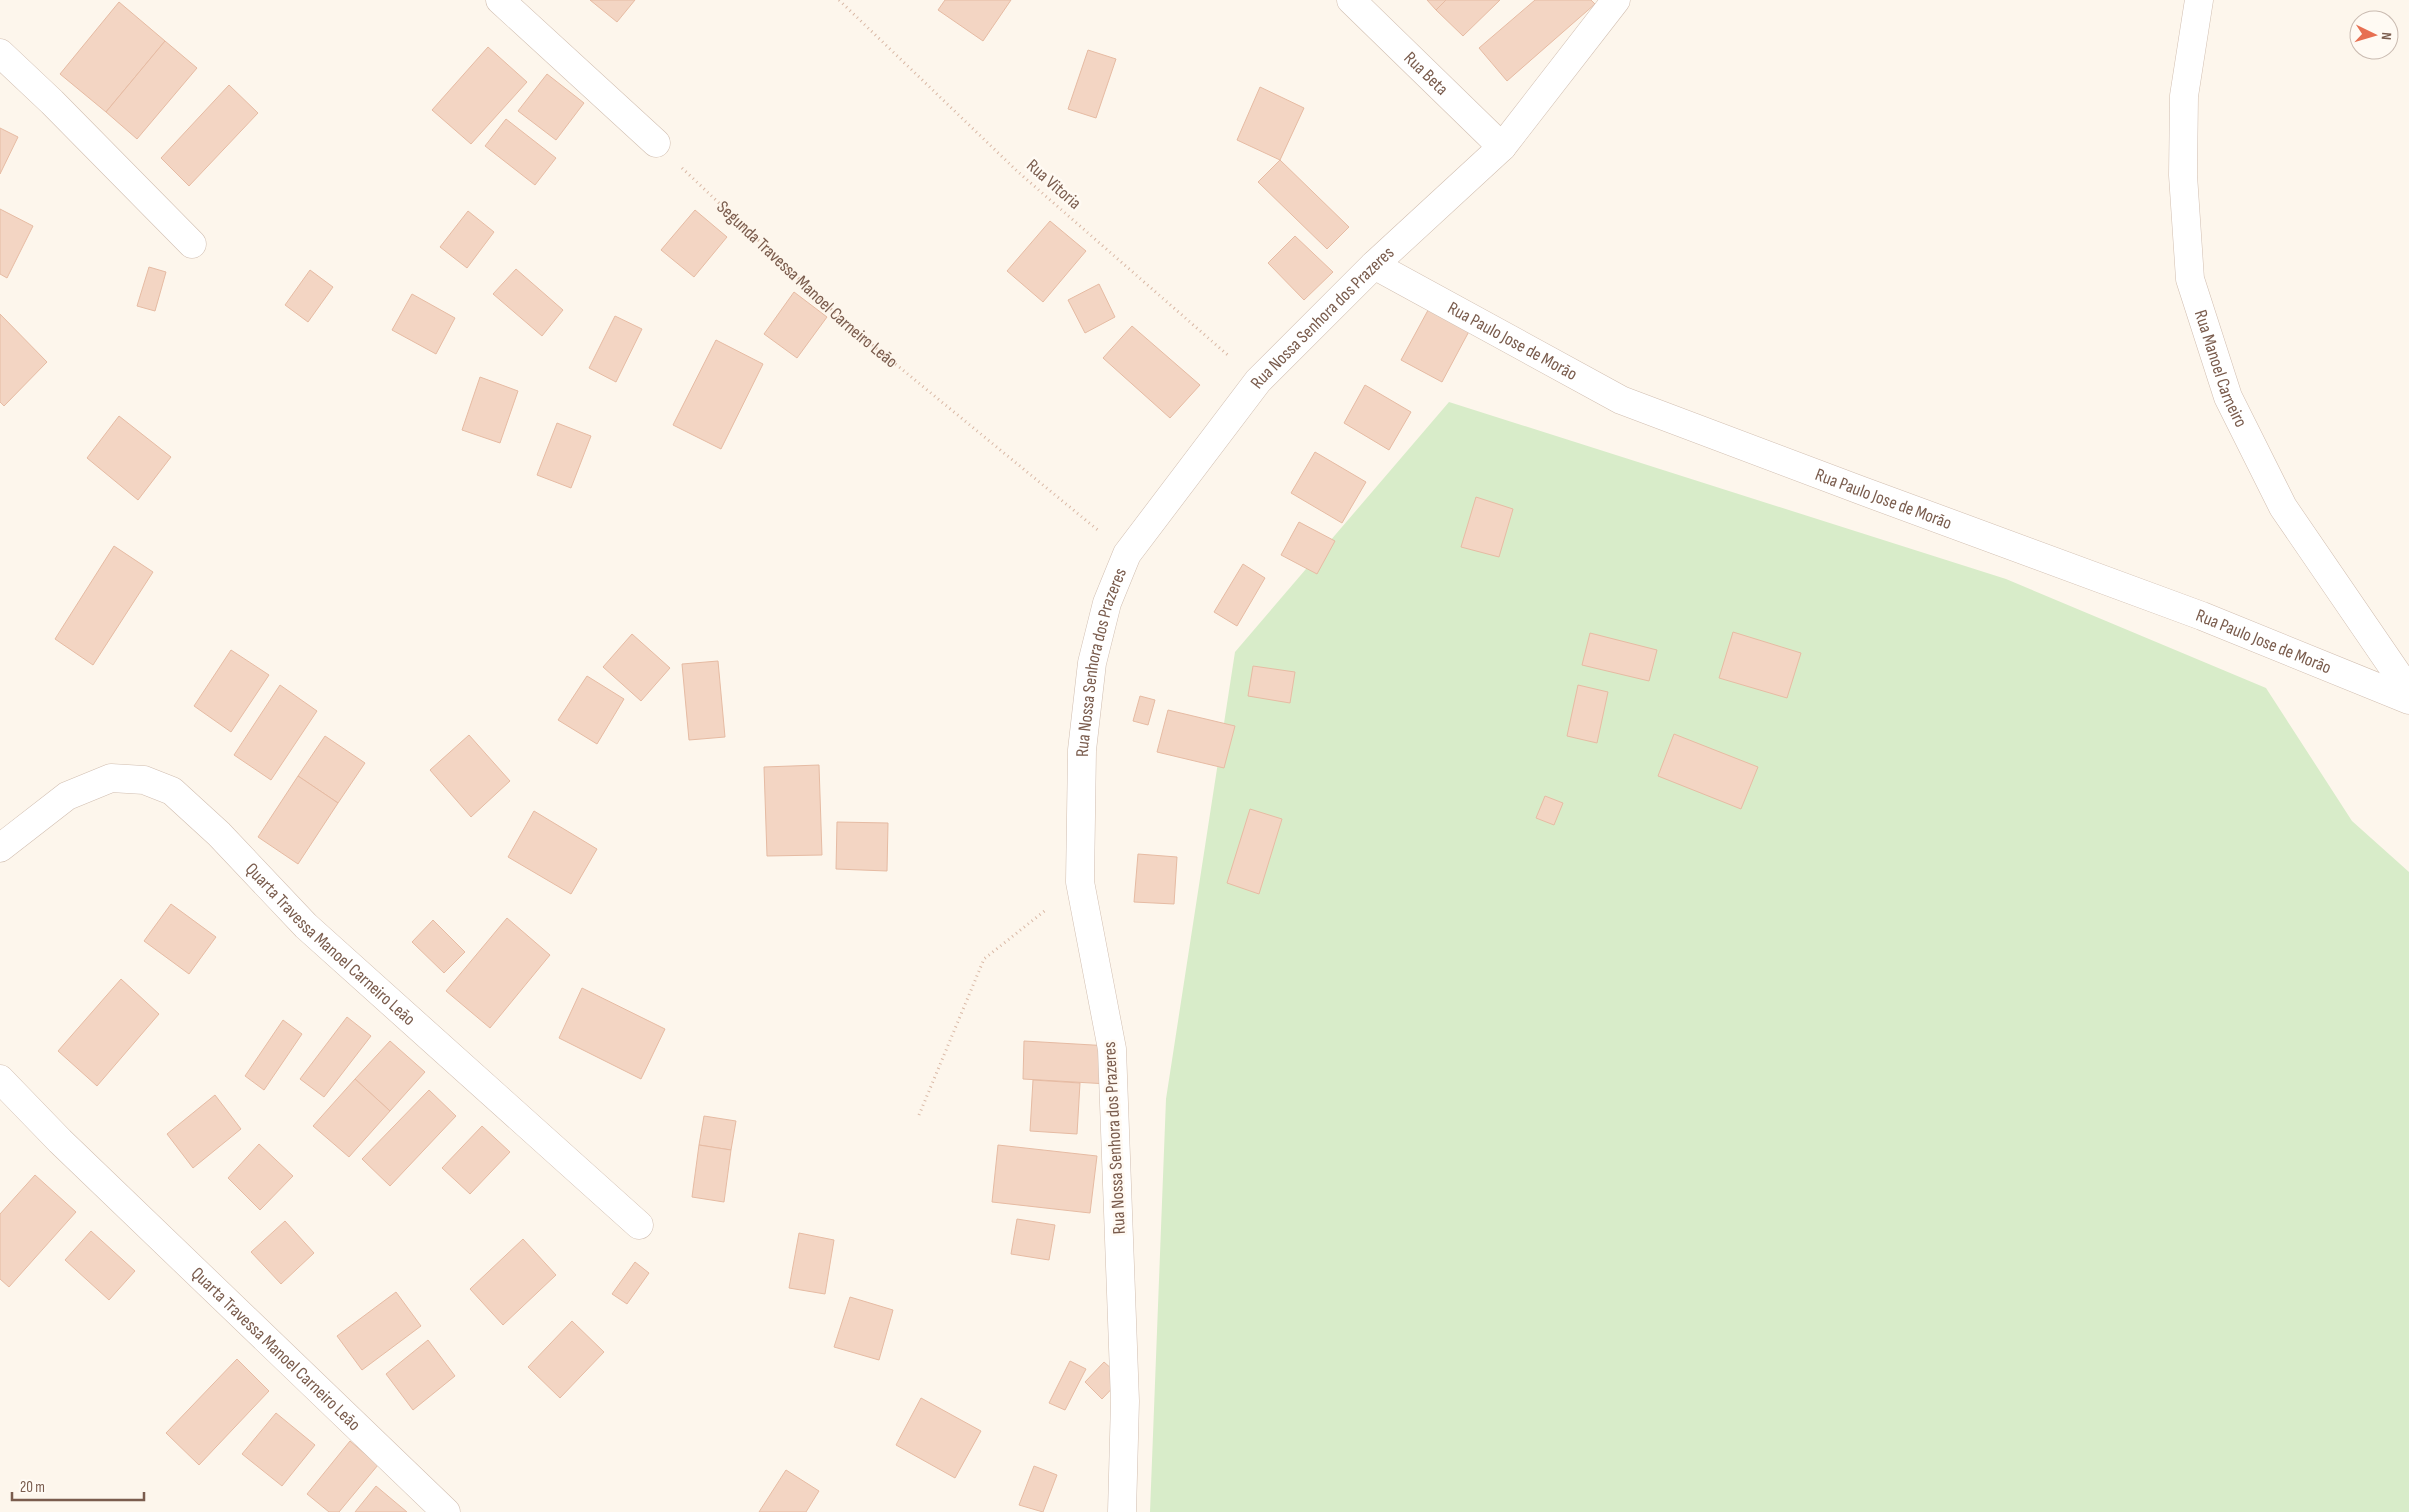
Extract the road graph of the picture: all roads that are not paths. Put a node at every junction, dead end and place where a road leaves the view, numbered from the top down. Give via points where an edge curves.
1 (500, 0) edge
2 (1351, 0) edge
3 (1616, 0) edge
4 (2199, 0) edge
5 (0, 53) edge
6 (656, 143) road end
7 (1502, 147) junction
8 (192, 244) dead end
9 (1374, 265) junction
10 (2409, 691) edge
11 (2409, 700) edge
12 (0, 848) edge
13 (0, 1079) edge
14 (639, 1224) dead end
15 (446, 1512) edge
16 (1122, 1512) edge

1 - 6 street
2 - 7 street, Rua Beta
3 - 7 street, Rua Nossa Senhora dos Prazeres
4 - 10 street, Rua Manoel Carneiro via 2184,96 2182,175 2190,279 2228,397 2283,507
5 - 8 street
7 - 9 street, Rua Nossa Senhora dos Prazeres
9 - 11 street, Rua Paulo Jose de Morão via 1621,400 2202,616
9 - 16 street, Rua Nossa Senhora dos Prazeres via 1258,381 1127,554 1107,603 1092,663 1082,750 1080,882 1112,1050 1125,1401
12 - 14 street, Quarta Travessa Manoel Carneiro Leão via 67,796 111,778 144,780 172,791 219,834 306,926
13 - 15 street, Quarta Travessa Manoel Carneiro Leão via 60,1141

